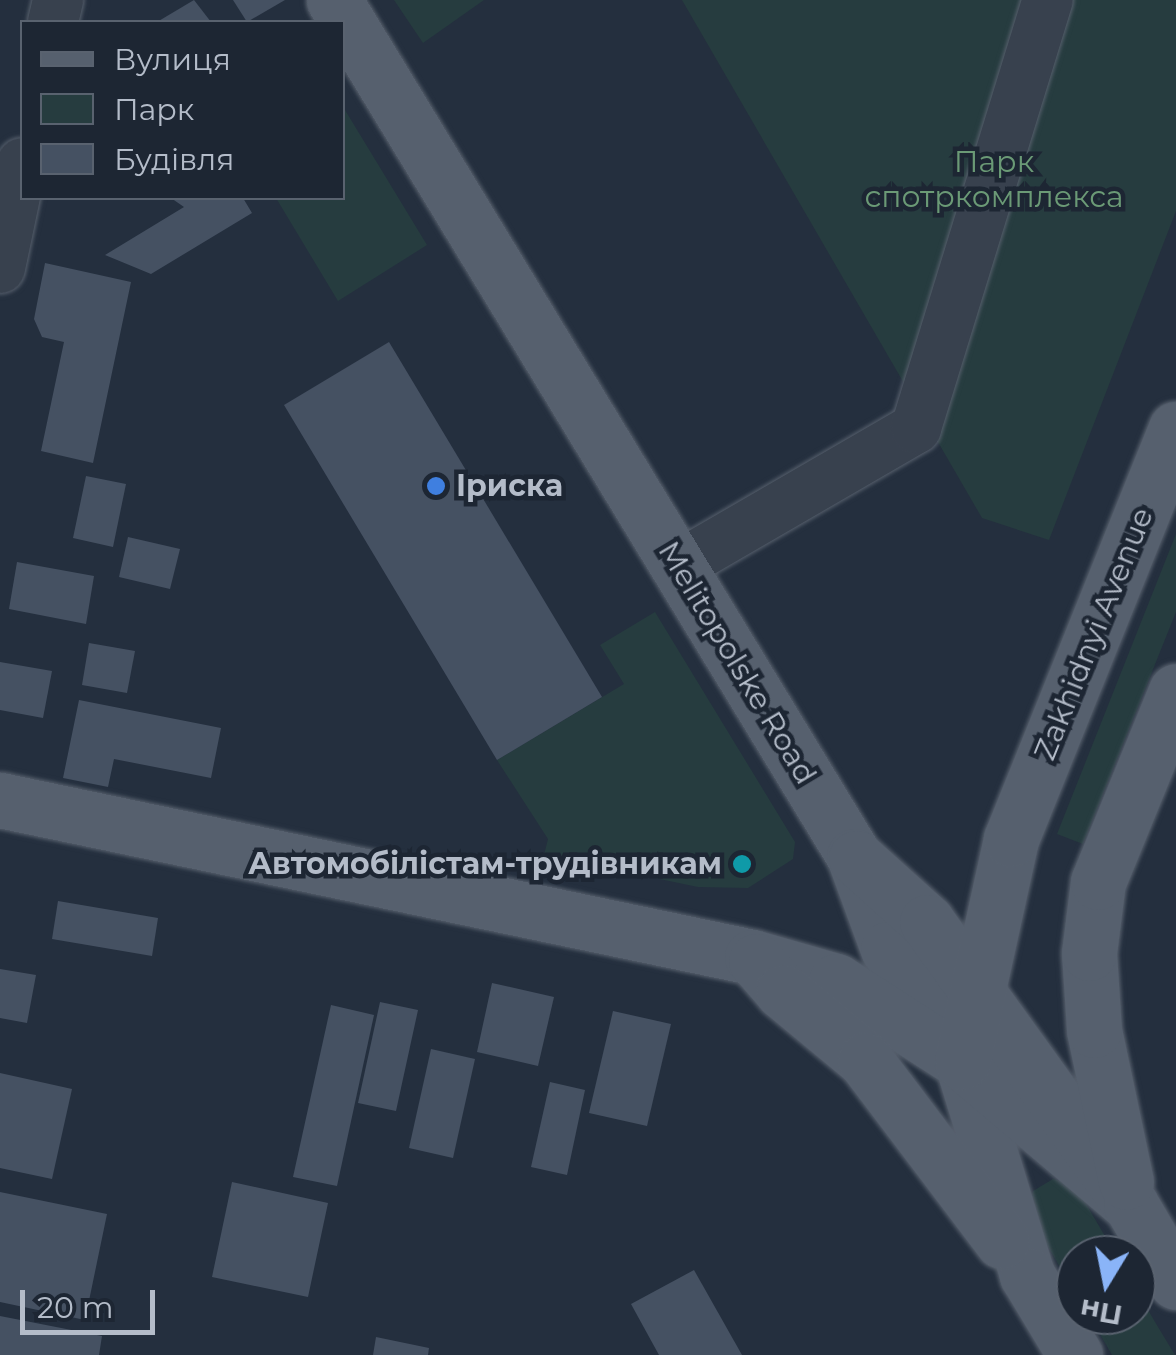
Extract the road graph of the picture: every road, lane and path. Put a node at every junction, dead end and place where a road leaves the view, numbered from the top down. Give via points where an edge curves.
1 (334, 0) edge
2 (1048, 0) edge
3 (20, 173) edge
4 (0, 268) edge
5 (1176, 430) edge
6 (678, 566) junction
7 (1176, 690) edge
8 (0, 800) edge
9 (1011, 839) junction
10 (908, 936) junction
11 (752, 957) junction
12 (978, 990) junction
13 (962, 1062) junction
14 (1131, 1204) junction
15 (1028, 1275) junction
16 (1176, 1282) edge
17 (1075, 1355) edge

1 - 6 main road, Melitopolske Road
2 - 6 street via 916,428
3 - 4 street
5 - 9 main road, Zakhidnyi Avenue
6 - 10 main road, Melitopolske Road
7 - 14 main road via 1098,882 1089,952 1094,1030
8 - 11 main road
9 - 10 main road via 954,903
9 - 12 main road
10 - 11 main road
10 - 12 main road
10 - 13 main road, Melitopolske Road
11 - 13 main road via 836,981
11 - 15 main road via 865,1060
12 - 13 main road
12 - 14 main road
13 - 14 main road
13 - 15 main road, Melitopolske Road
14 - 16 main road
15 - 17 main road, Melitopolske Road

